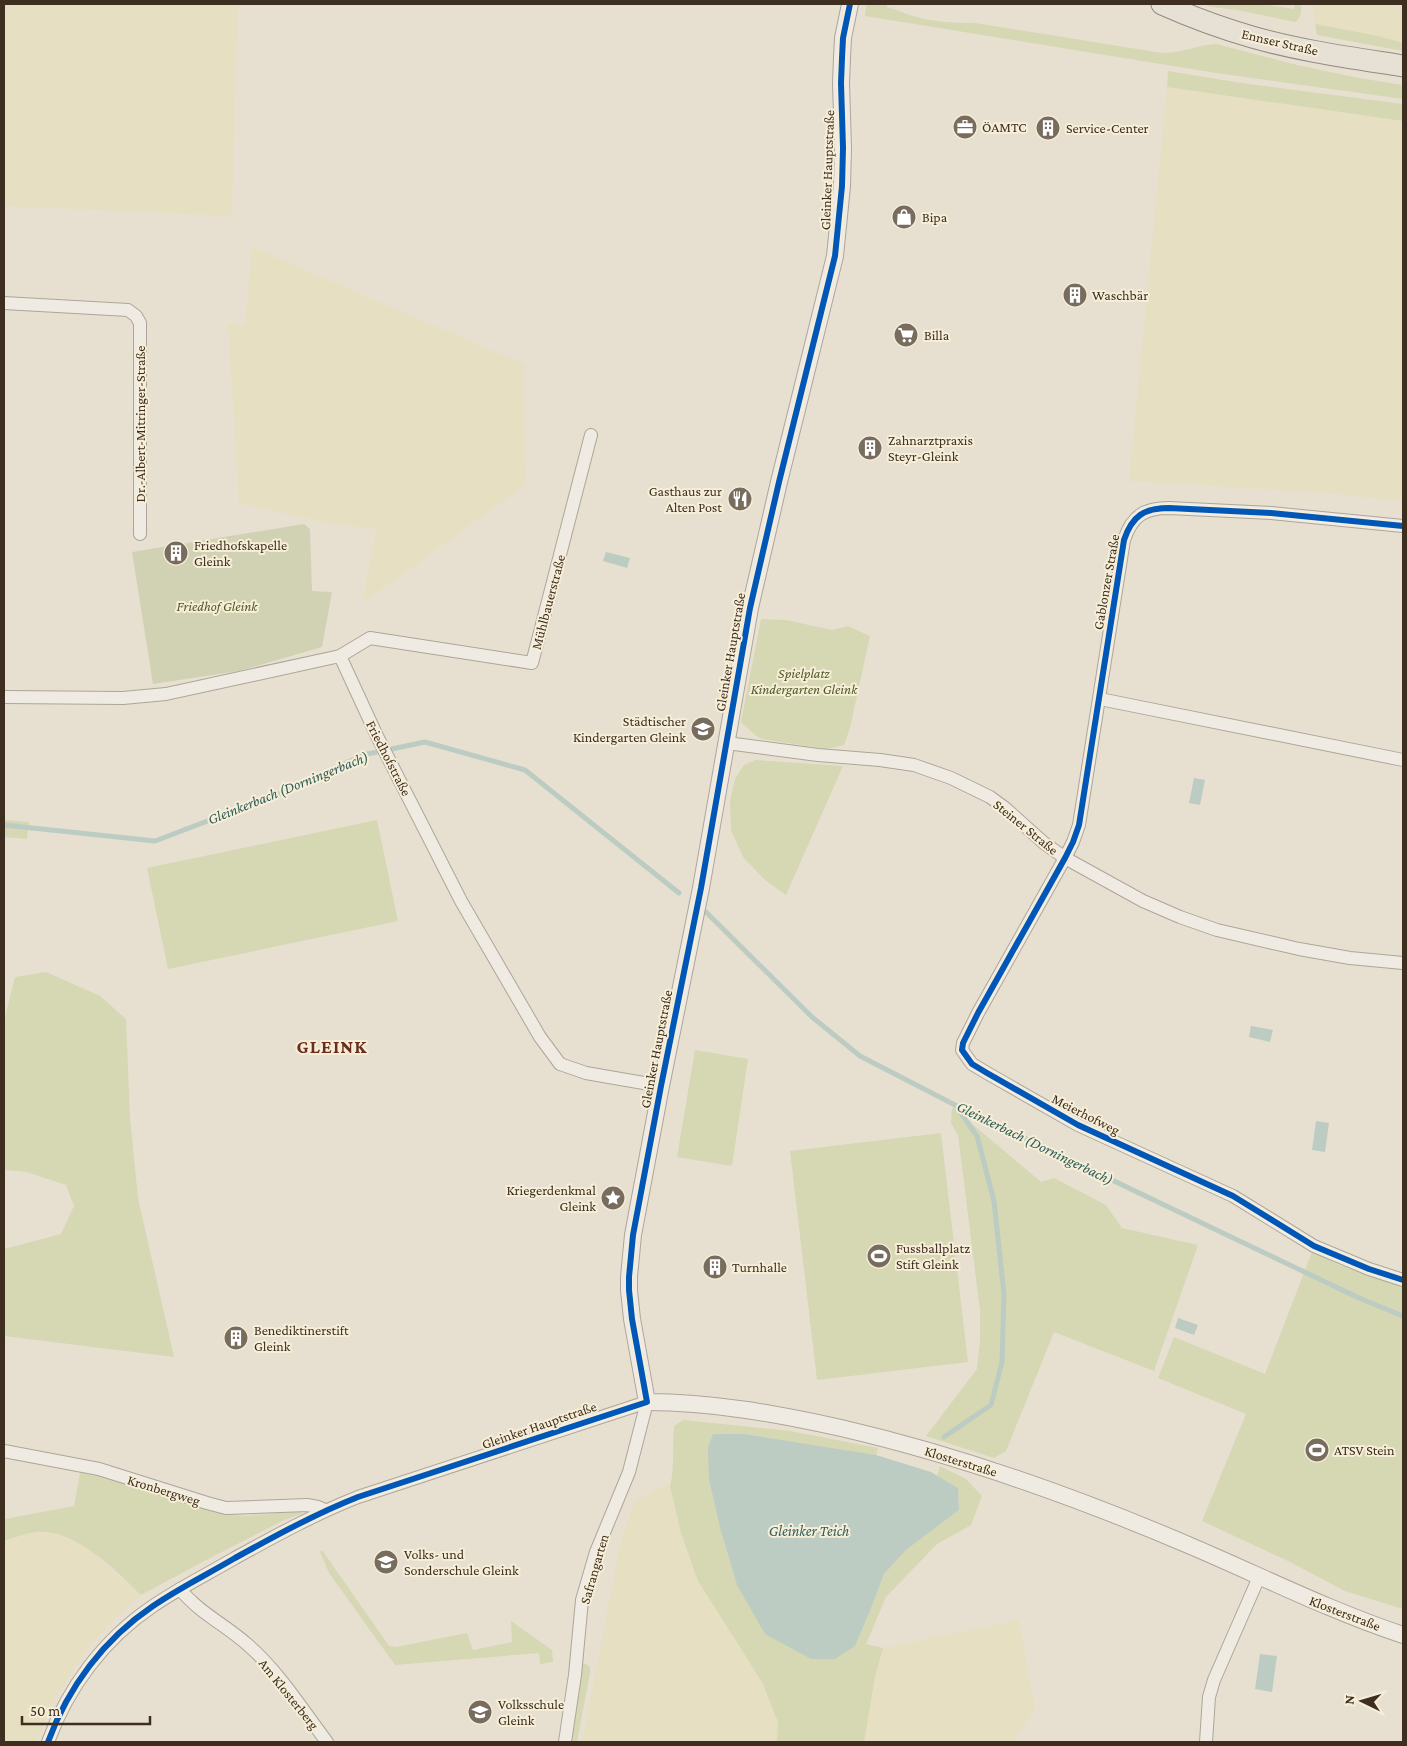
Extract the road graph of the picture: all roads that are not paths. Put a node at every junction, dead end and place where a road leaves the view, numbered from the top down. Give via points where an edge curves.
1 (850, 4) edge
2 (1162, 4) edge
3 (1403, 66) edge
4 (4, 304) edge
5 (591, 435) dead end
6 (1403, 526) edge
7 (140, 534) dead end
8 (340, 656) junction
9 (4, 697) edge
10 (1100, 699) junction
11 (727, 743) junction
12 (1403, 760) edge
13 (1065, 858) junction
14 (1403, 963) edge
15 (661, 1086) junction
16 (1403, 1280) edge
17 (647, 1402) junction
18 (4, 1451) edge
19 (325, 1510) junction
20 (1259, 1577) junction
21 (180, 1589) junction
22 (1403, 1635) edge
23 (48, 1742) edge
24 (327, 1742) edge
25 (564, 1742) edge
26 (1206, 1742) edge

1 - 11 street, Gleinker Hauptstraße via 843,38 842,186 835,256 758,571
2 - 3 main road, Ennser Straße via 1253,37
4 - 7 street, Dr.-Albert-Mitringer-Straße via 128,310 136,316 140,323
5 - 8 street, Mühlbauerstraße via 532,663 370,638
6 - 10 street, Gablonzer Straße via 1271,513 1163,508 1145,511 1129,527 1124,540
8 - 9 street via 166,694 122,698
8 - 15 street, Friedhofstraße via 376,736 461,901 540,1037 560,1064 586,1073
10 - 12 street
10 - 13 street, Gablonzer Straße via 1079,826
11 - 13 street, Steiner Straße via 900,762 942,775 990,797
11 - 15 street, Gleinker Hauptstraße
13 - 14 street, Steiner Straße via 1144,901 1218,930 1350,958
13 - 16 street, Meierhofweg via 963,1043 962,1050 968,1058 987,1073 1070,1121 1218,1188 1314,1246
15 - 17 street, Gleinker Hauptstraße via 638,1203 629,1278 632,1319
17 - 19 street, Gleinker Hauptstraße
17 - 20 street, Klosterstraße via 757,1411 916,1447 1045,1488
17 - 25 street, Safrangarten via 629,1472 596,1552 582,1600
18 - 19 street, Kronbergweg via 99,1469 226,1508 307,1505
19 - 21 street, Gleinker Hauptstraße
20 - 22 street, Klosterstraße via 1355,1619
20 - 26 street via 1214,1680 1209,1697
21 - 23 street, Gleinker Hauptstraße via 151,1607 104,1648 73,1689
21 - 24 street, Am Klosterberg via 190,1601 247,1644 279,1677

